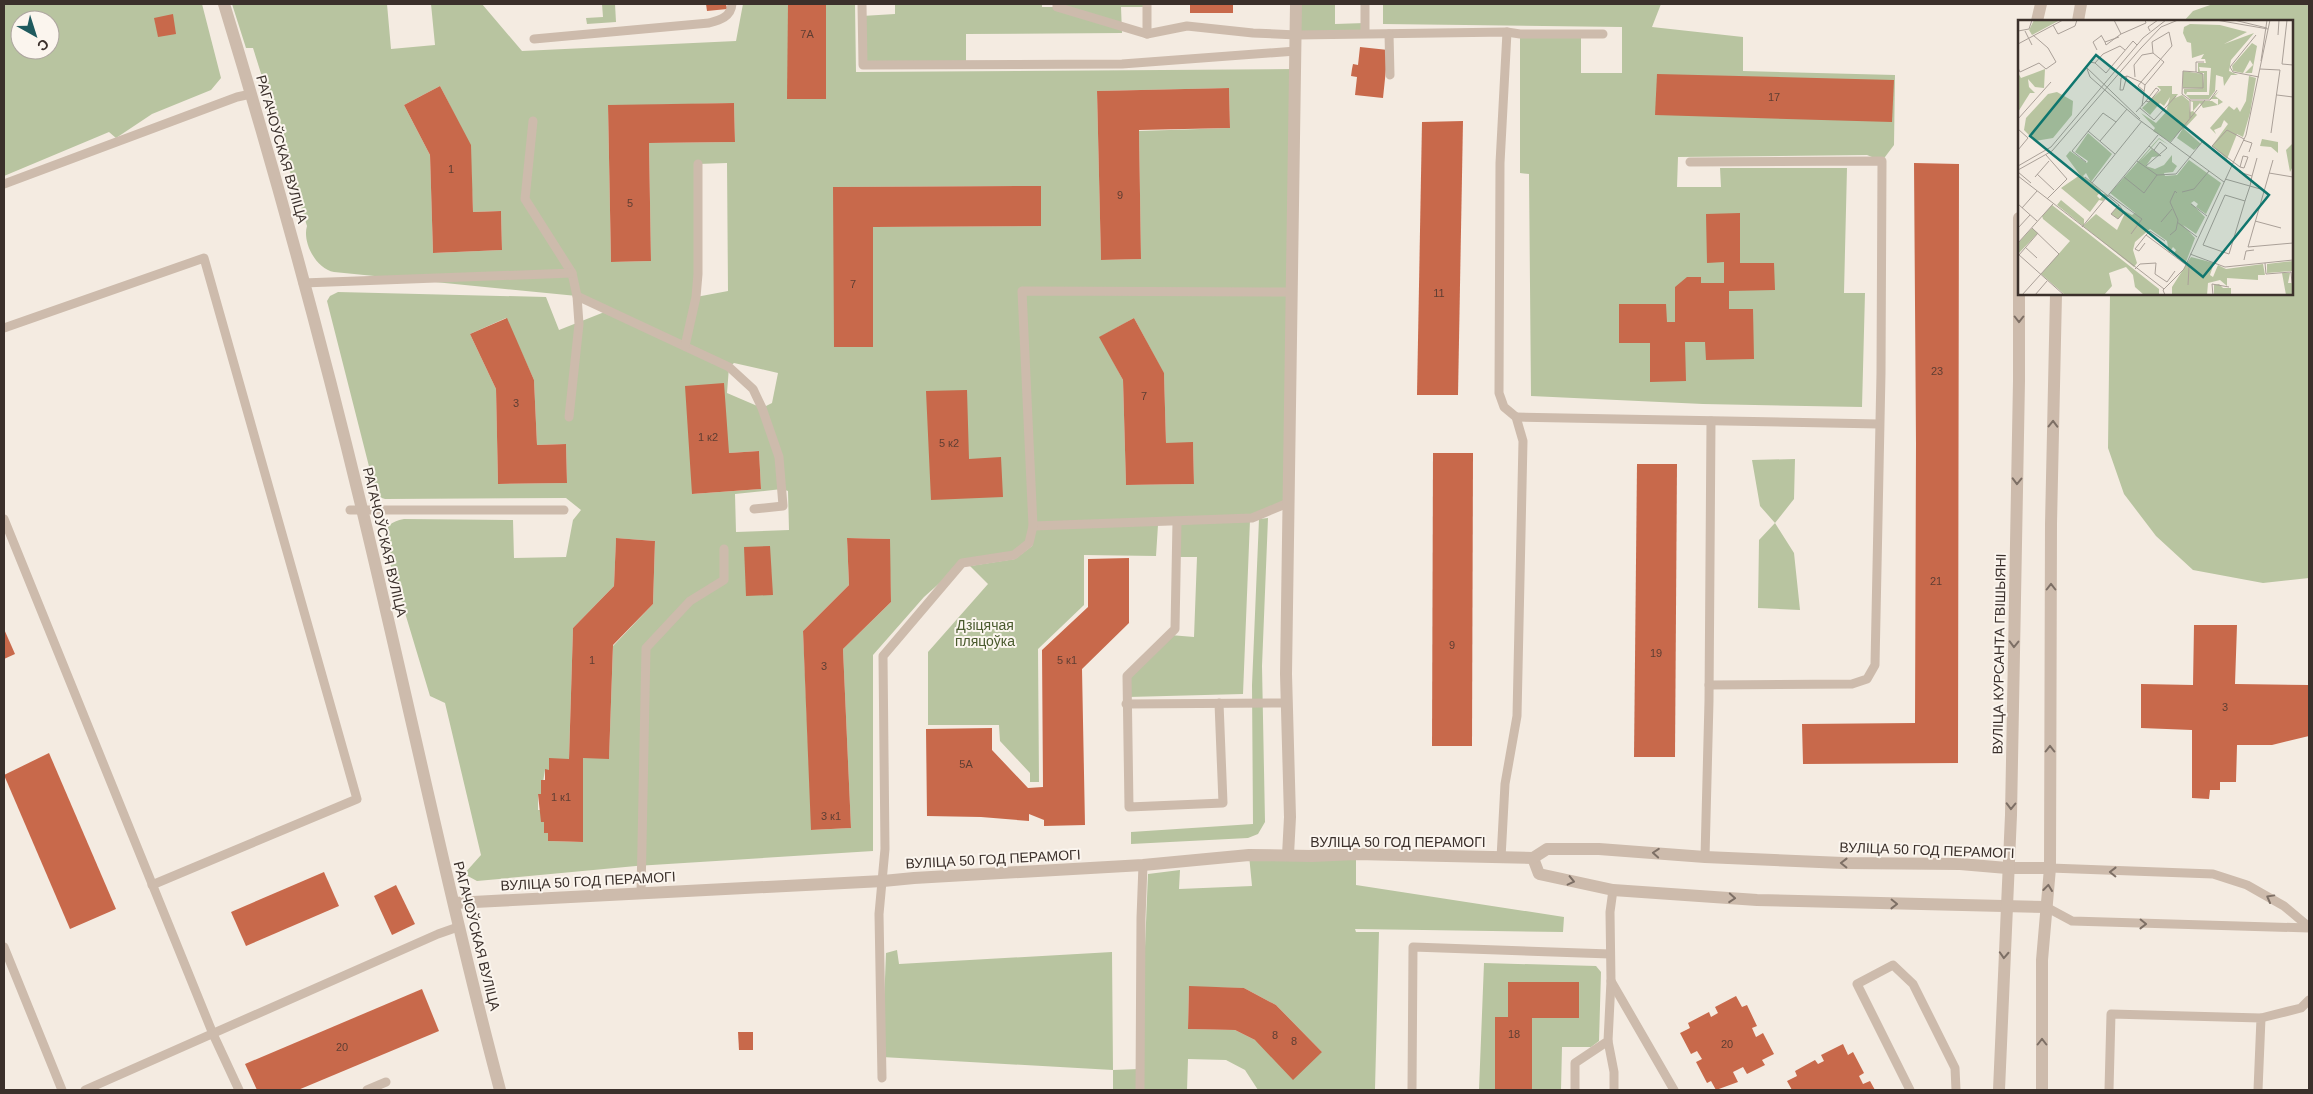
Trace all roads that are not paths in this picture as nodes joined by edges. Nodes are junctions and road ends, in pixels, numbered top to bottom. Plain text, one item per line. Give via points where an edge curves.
1 (224, 4) edge
2 (732, 4) edge
3 (862, 4) edge
4 (1057, 4) edge
5 (1147, 4) edge
6 (1296, 4) edge
7 (1365, 4) edge
8 (2041, 4) edge
9 (2081, 4) edge
10 (2037, 20) edge
11 (2078, 20) edge
12 (1507, 32) junction
13 (1365, 33) junction
14 (1147, 34) junction
15 (1297, 34) junction
16 (1389, 34) junction
17 (1603, 34) dead end
18 (534, 39) dead end
19 (1296, 52) junction
20 (1390, 75) dead end
21 (251, 94) junction
22 (533, 121) dead end
23 (1690, 162) dead end
24 (698, 164) dead end
25 (4, 184) edge
26 (572, 273) junction
27 (303, 283) junction
28 (1291, 292) junction
29 (2019, 295) edge
30 (2056, 295) edge
31 (577, 296) junction
32 (4, 328) edge
33 (685, 346) junction
34 (569, 417) dead end
35 (1516, 417) junction
36 (1711, 420) junction
37 (1879, 424) junction
38 (1288, 503) junction
39 (754, 509) dead end
40 (356, 510) junction
41 (564, 510) dead end
42 (4, 519) edge
43 (1177, 521) junction
44 (1034, 526) junction
45 (724, 549) dead end
46 (1709, 685) junction
47 (1286, 703) junction
48 (1126, 704) junction
49 (1219, 704) junction
50 (1288, 855) junction
51 (1705, 857) junction
52 (1501, 858) junction
53 (1533, 858) junction
54 (1143, 865) junction
55 (2007, 868) junction
56 (2050, 868) junction
57 (883, 882) junction
58 (152, 885) junction
59 (1613, 890) junction
60 (641, 893) junction
61 (454, 903) junction
62 (2007, 906) junction
63 (2046, 907) junction
64 (458, 927) junction
65 (2309, 927) edge
66 (4, 947) edge
67 (1610, 954) junction
68 (1611, 981) junction
69 (2309, 1000) edge
70 (2261, 1018) junction
71 (213, 1034) junction
72 (1608, 1041) junction
73 (882, 1078) dead end
74 (386, 1082) dead end
75 (62, 1090) edge
76 (85, 1090) edge
77 (239, 1090) edge
78 (368, 1090) edge
79 (500, 1090) edge
80 (1140, 1090) edge
81 (1412, 1090) edge
82 (1575, 1090) edge
83 (1614, 1090) edge
84 (1674, 1090) edge
85 (1910, 1090) edge
86 (1956, 1090) edge
87 (1999, 1090) edge
88 (2042, 1090) edge
89 (2109, 1090) edge
90 (2258, 1090) edge

1 - 21 street, РАГАЧОЎСКАЯ ВУЛІЦА
2 - 18 lane via 724,18 709,23
3 - 19 lane via 863,65 1122,64
4 - 14 lane via 1057,7
5 - 14 lane
6 - 15 street
7 - 13 lane
8 - 10 street
9 - 11 street
12 - 16 lane
12 - 17 lane
12 - 35 lane via 1500,163 1499,393 1504,406
13 - 15 lane
13 - 16 lane
14 - 15 lane via 1187,26
15 - 19 street
16 - 20 lane
19 - 28 street
21 - 25 lane
21 - 27 street, РАГАЧОЎСКАЯ ВУЛІЦА
22 - 26 lane via 525,199
23 - 37 lane via 1882,161
24 - 33 lane via 698,274
26 - 27 lane
26 - 31 lane
27 - 40 street, РАГАЧОЎСКАЯ ВУЛІЦА
28 - 38 street
28 - 44 lane via 1022,291
29 -> 55 street, ВУЛІЦА КУРСАНТА ГВІШЫЯНІ via 2012,776
56 -> 30 street via 2051,524
31 - 33 lane
31 - 34 lane via 579,324
32 - 58 lane via 204,258 357,799
33 - 39 lane via 729,367 753,389 762,408 779,457 783,506
35 - 36 lane
35 - 52 lane via 1522,441 1517,716 1505,784
36 - 37 lane
36 - 46 lane
37 - 46 lane via 1875,665 1867,680 1852,684
38 - 43 lane via 1252,518
38 - 47 street
40 - 41 lane
40 - 61 street, РАГАЧОЎСКАЯ ВУЛІЦА
42 - 58 lane
43 - 44 lane
43 - 48 lane via 1175,629 1127,676
44 - 57 lane via 1029,543 1014,555 962,563 883,656
45 - 60 lane via 724,580 690,601 646,648
46 - 51 lane
47 - 49 lane
47 - 50 street
48 - 49 lane
48 - 49 lane via 1128,807 1223,803
50 - 52 street, ВУЛІЦА 50 ГОД ПЕРАМОГІ
50 - 54 street, ВУЛІЦА 50 ГОД ПЕРАМОГІ via 1249,854
51 -> 53 street, ВУЛІЦА 50 ГОД ПЕРАМОГІ via 1599,849 1546,849
55 -> 51 street, ВУЛІЦА 50 ГОД ПЕРАМОГІ
52 - 53 street, ВУЛІЦА 50 ГОД ПЕРАМОГІ
53 -> 59 street, ВУЛІЦА 50 ГОД ПЕРАМОГІ via 1539,874
54 - 57 street, ВУЛІЦА 50 ГОД ПЕРАМОГІ
54 - 80 lane
55 - 56 street, ВУЛІЦА 50 ГОД ПЕРАМОГІ
55 - 62 street, ВУЛІЦА КУРСАНТА ГВІШЫЯНІ
63 -> 56 street
65 -> 56 lane, ВУЛІЦА 50 ГОД ПЕРАМОГІ via 2284,906 2247,885 2213,874
57 - 60 street, ВУЛІЦА 50 ГОД ПЕРАМОГІ
57 - 73 lane via 879,914
58 - 71 lane
59 -> 62 street, ВУЛІЦА 50 ГОД ПЕРАМОГІ via 1766,900
59 - 67 lane
60 - 61 street, ВУЛІЦА 50 ГОД ПЕРАМОГІ
61 - 64 street, РАГАЧОЎСКАЯ ВУЛІЦА
62 - 63 street, ВУЛІЦА 50 ГОД ПЕРАМОГІ
62 -> 87 street, ВУЛІЦА КУРСАНТА ГВІШЫЯНІ
63 -> 65 lane, ВУЛІЦА 50 ГОД ПЕРАМОГІ via 2072,922
88 -> 63 street via 2042,960
64 - 71 lane
64 - 79 street, РАГАЧОЎСКАЯ ВУЛІЦА
66 - 75 lane
67 - 68 lane
67 - 81 lane via 1413,947
68 - 72 lane
68 - 84 lane
69 - 70 lane via 2301,1008
70 - 89 lane via 2111,1014
70 - 90 lane
71 - 76 lane
71 - 77 lane
72 - 82 lane via 1575,1063
72 - 83 lane
74 - 78 lane
85 - 86 lane via 1857,984 1893,965 1913,984 1955,1068

